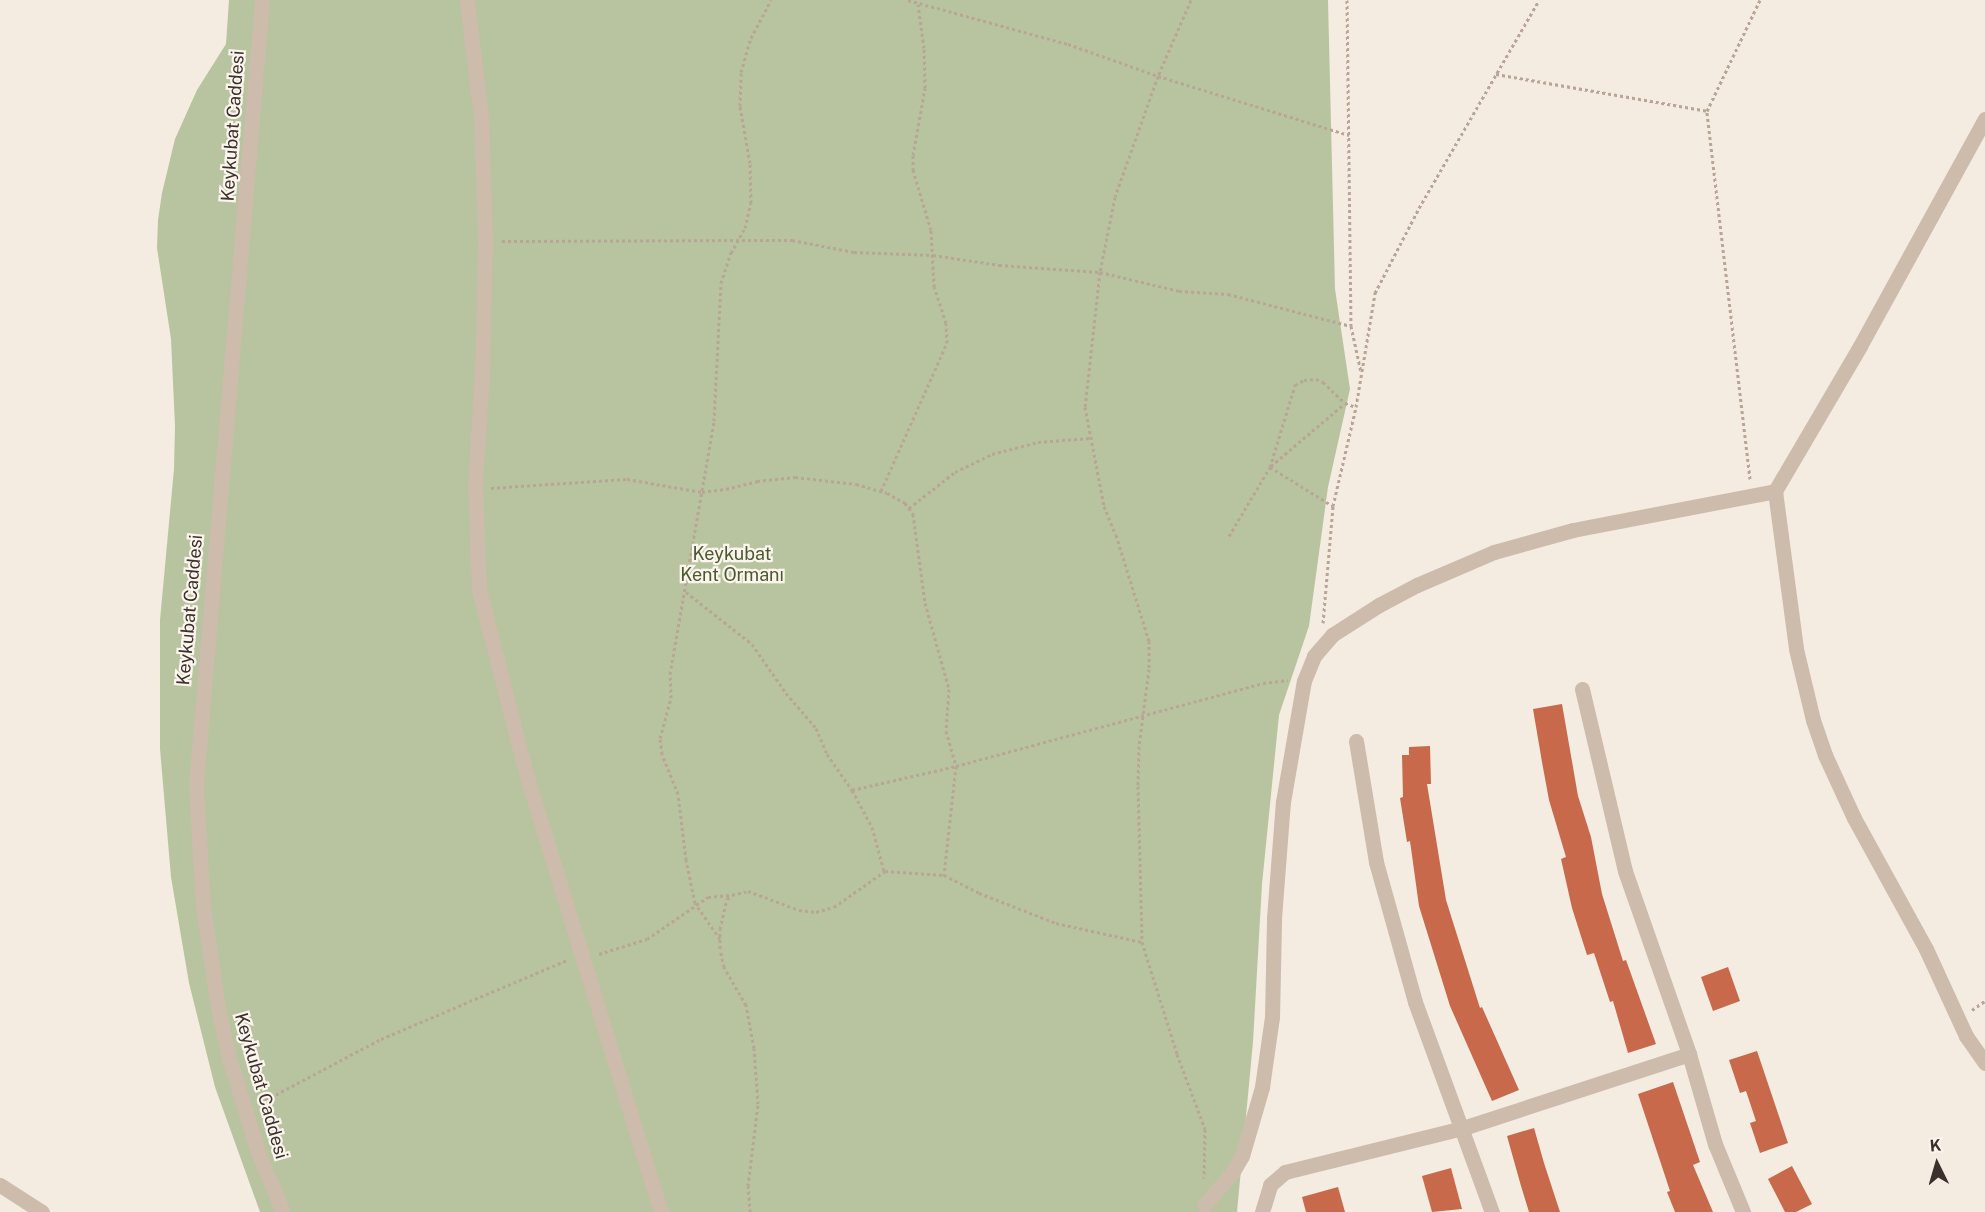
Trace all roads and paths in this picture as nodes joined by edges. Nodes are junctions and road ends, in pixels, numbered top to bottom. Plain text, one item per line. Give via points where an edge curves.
1 (262, 0) edge
2 (467, 0) edge
3 (771, 0) edge
4 (908, 0) edge
5 (1191, 0) edge
6 (1347, 0) edge
7 (1539, 0) edge
8 (1760, 0) edge
9 (918, 4) junction
10 (1496, 74) junction
11 (1158, 76) junction
12 (1707, 111) junction
13 (1985, 119) edge
14 (1349, 135) junction
15 (739, 240) junction
16 (485, 242) junction
17 (933, 255) junction
18 (1100, 272) junction
19 (1351, 326) junction
20 (1361, 374) junction
21 (1345, 404) junction
22 (1356, 407) junction
23 (1090, 438) junction
24 (1270, 467) junction
25 (475, 489) junction
26 (881, 491) junction
27 (1774, 491) junction
28 (702, 492) junction
29 (1752, 495) junction
30 (1333, 506) junction
31 (909, 508) junction
32 (1229, 536) dead end
33 (686, 592) junction
34 (1322, 646) junction
35 (1305, 678) junction
36 (1582, 689) dead end
37 (1143, 716) junction
38 (1356, 741) dead end
39 (956, 766) junction
40 (852, 790) junction
41 (885, 871) junction
42 (944, 875) junction
43 (732, 895) junction
44 (696, 903) junction
45 (720, 939) junction
46 (1142, 942) junction
47 (582, 957) junction
48 (1689, 1054) junction
49 (1985, 1063) edge
50 (246, 1111) junction
51 (1463, 1128) junction
52 (0, 1185) edge
53 (1204, 1205) joint
54 (42, 1212) edge
55 (283, 1212) edge
56 (661, 1212) edge
57 (750, 1212) edge
58 (1262, 1212) edge
59 (1492, 1212) edge
60 (1743, 1212) edge

1 - 50 street, Keykubat Caddesi via 196,785 199,866 209,957 229,1058
2 - 16 street via 481,119
3 - 15 path via 751,38 741,72 740,106 749,154 751,203
4 - 9 path
5 - 11 path
6 - 14 path
7 - 10 path
8 - 12 path
9 - 11 path via 1068,44
9 - 17 path via 925,88 913,170 930,222
10 - 12 path
10 - 20 path via 1375,293
11 - 14 path
11 - 18 path via 1115,197
12 - 29 path
13 - 27 street via 1865,337
14 - 19 path
15 - 16 path
15 - 17 path via 792,240 854,252
15 - 28 path via 721,283 717,386
16 - 25 street
17 - 18 path via 999,265
17 - 26 path via 934,287 946,323 947,344
18 - 19 path via 1179,291 1228,294
18 - 23 path via 1085,394
19 - 20 path
20 - 22 path
21 - 22 path
21 - 24 path
21 - 24 path via 1323,382 1310,379 1295,385
22 - 30 path
23 - 31 path via 1038,442 992,454 956,472
23 - 37 path via 1104,506 1148,633 1150,655
24 - 30 path
24 - 32 path
25 - 28 path via 627,479
25 - 47 street via 479,590 527,777
26 - 28 path via 795,477
26 - 31 path
27 - 29 street
27 - 49 street via 1796,649 1825,755 1854,818 1926,949 1966,1036
28 - 33 path
29 - 34 street via 1573,530 1494,552 1380,605 1338,631
30 - 34 path
31 - 39 path via 925,603 948,681 946,731
33 - 40 path via 752,644 816,728 827,754
33 - 44 path via 670,674 671,698 660,738 678,794
34 - 35 street
35 - 37 path via 1263,683
35 - 53 street via 1283,802 1274,918 1272,1017 1262,1087 1242,1156
36 - 48 street via 1625,871
37 - 39 path
37 - 46 path via 1137,826
38 - 51 street via 1376,862 1415,1002
39 - 40 path
39 - 42 path
40 - 41 path via 872,827
41 - 42 path
41 - 43 path via 834,907 816,912 799,910 748,891
42 - 46 path via 1017,909
43 - 44 path via 708,897
43 - 45 path via 727,899
44 - 45 path
44 - 47 path via 647,939
45 - 57 path via 724,967 747,1005 754,1048 758,1104 748,1186
46 - 53 path via 1205,1129
47 - 50 path via 381,1039
47 - 56 street
48 - 51 street
48 - 60 street via 1715,1144
50 - 55 street, Keykubat Caddesi
51 - 58 street via 1285,1172 1270,1185
51 - 59 street
52 - 54 street

